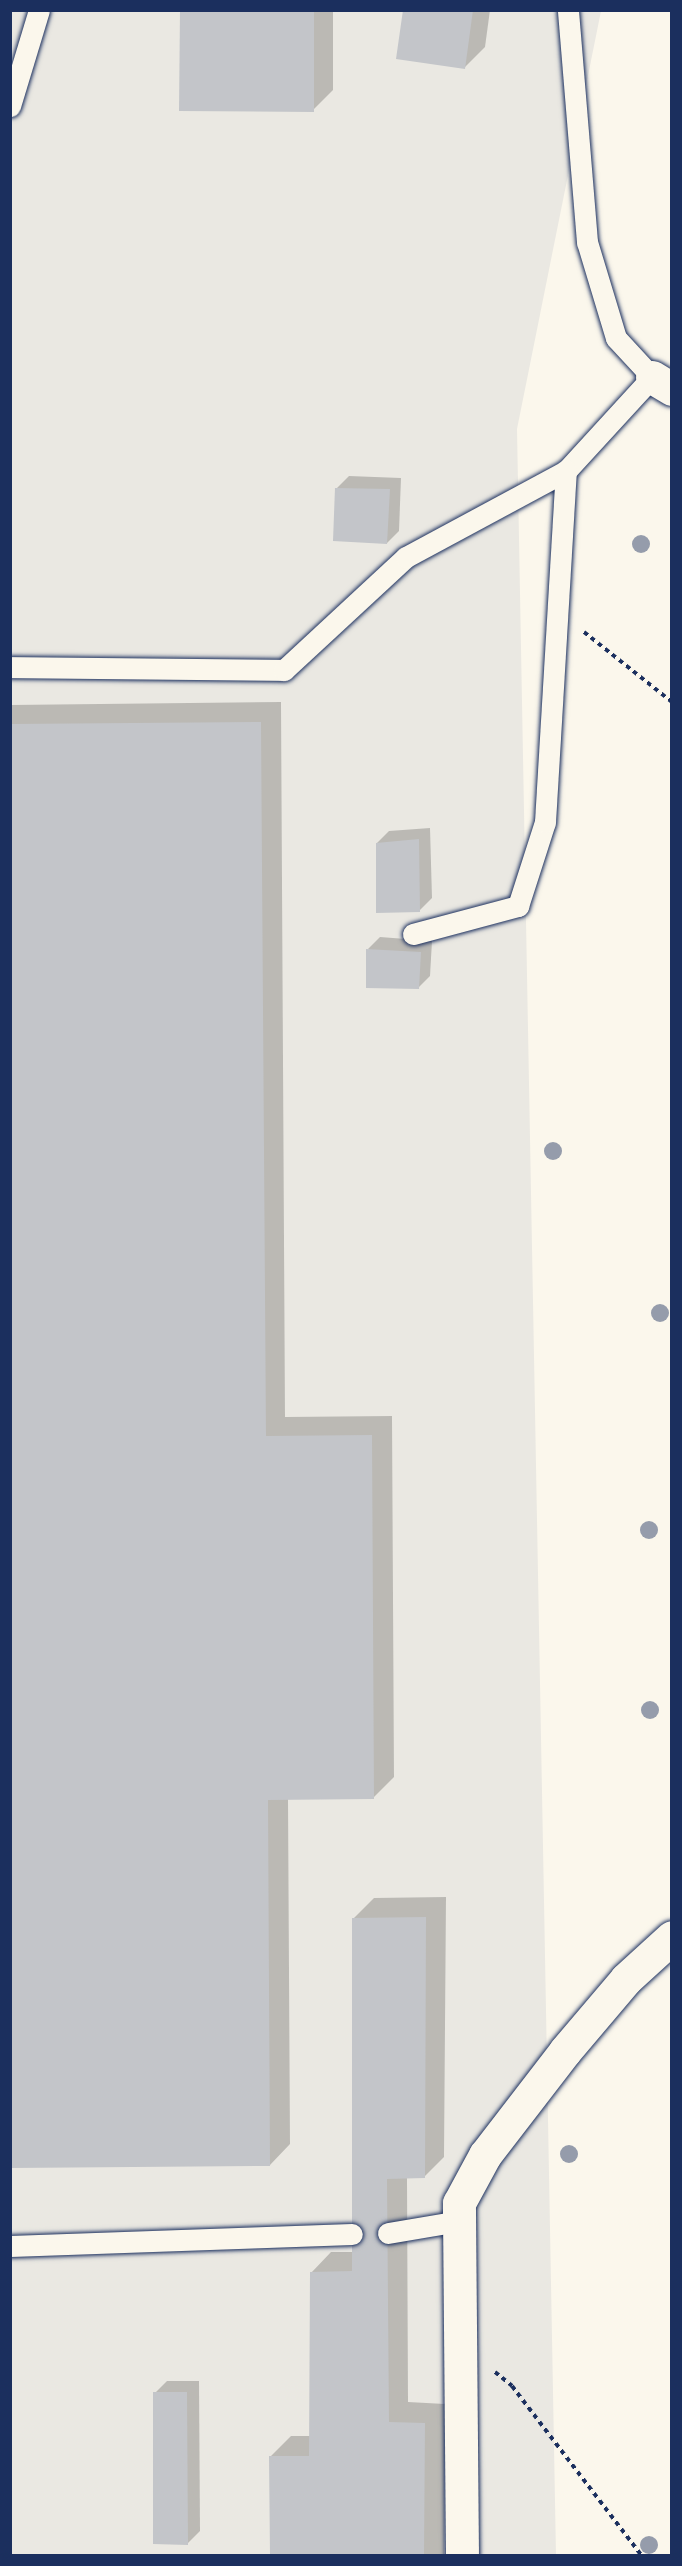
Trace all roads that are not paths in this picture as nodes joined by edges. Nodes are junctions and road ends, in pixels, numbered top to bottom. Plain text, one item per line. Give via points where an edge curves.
1 (39, 10) edge
2 (568, 10) edge
3 (10, 106) edge
4 (662, 383) edge
5 (566, 471) junction
6 (10, 667) edge
7 (413, 934) dead end
8 (672, 1936) edge
9 (459, 2221) junction
10 (388, 2233) dead end
11 (352, 2234) dead end
12 (10, 2246) edge
13 (462, 2556) edge

1 - 3 lane
2 - 4 lane via 587,242 616,338
4 - 5 lane
5 - 6 lane via 406,557 284,670
5 - 7 lane via 545,822 518,906
8 - 9 street via 626,1979 485,2155 459,2203
9 - 10 lane
9 - 13 street
11 - 12 lane

